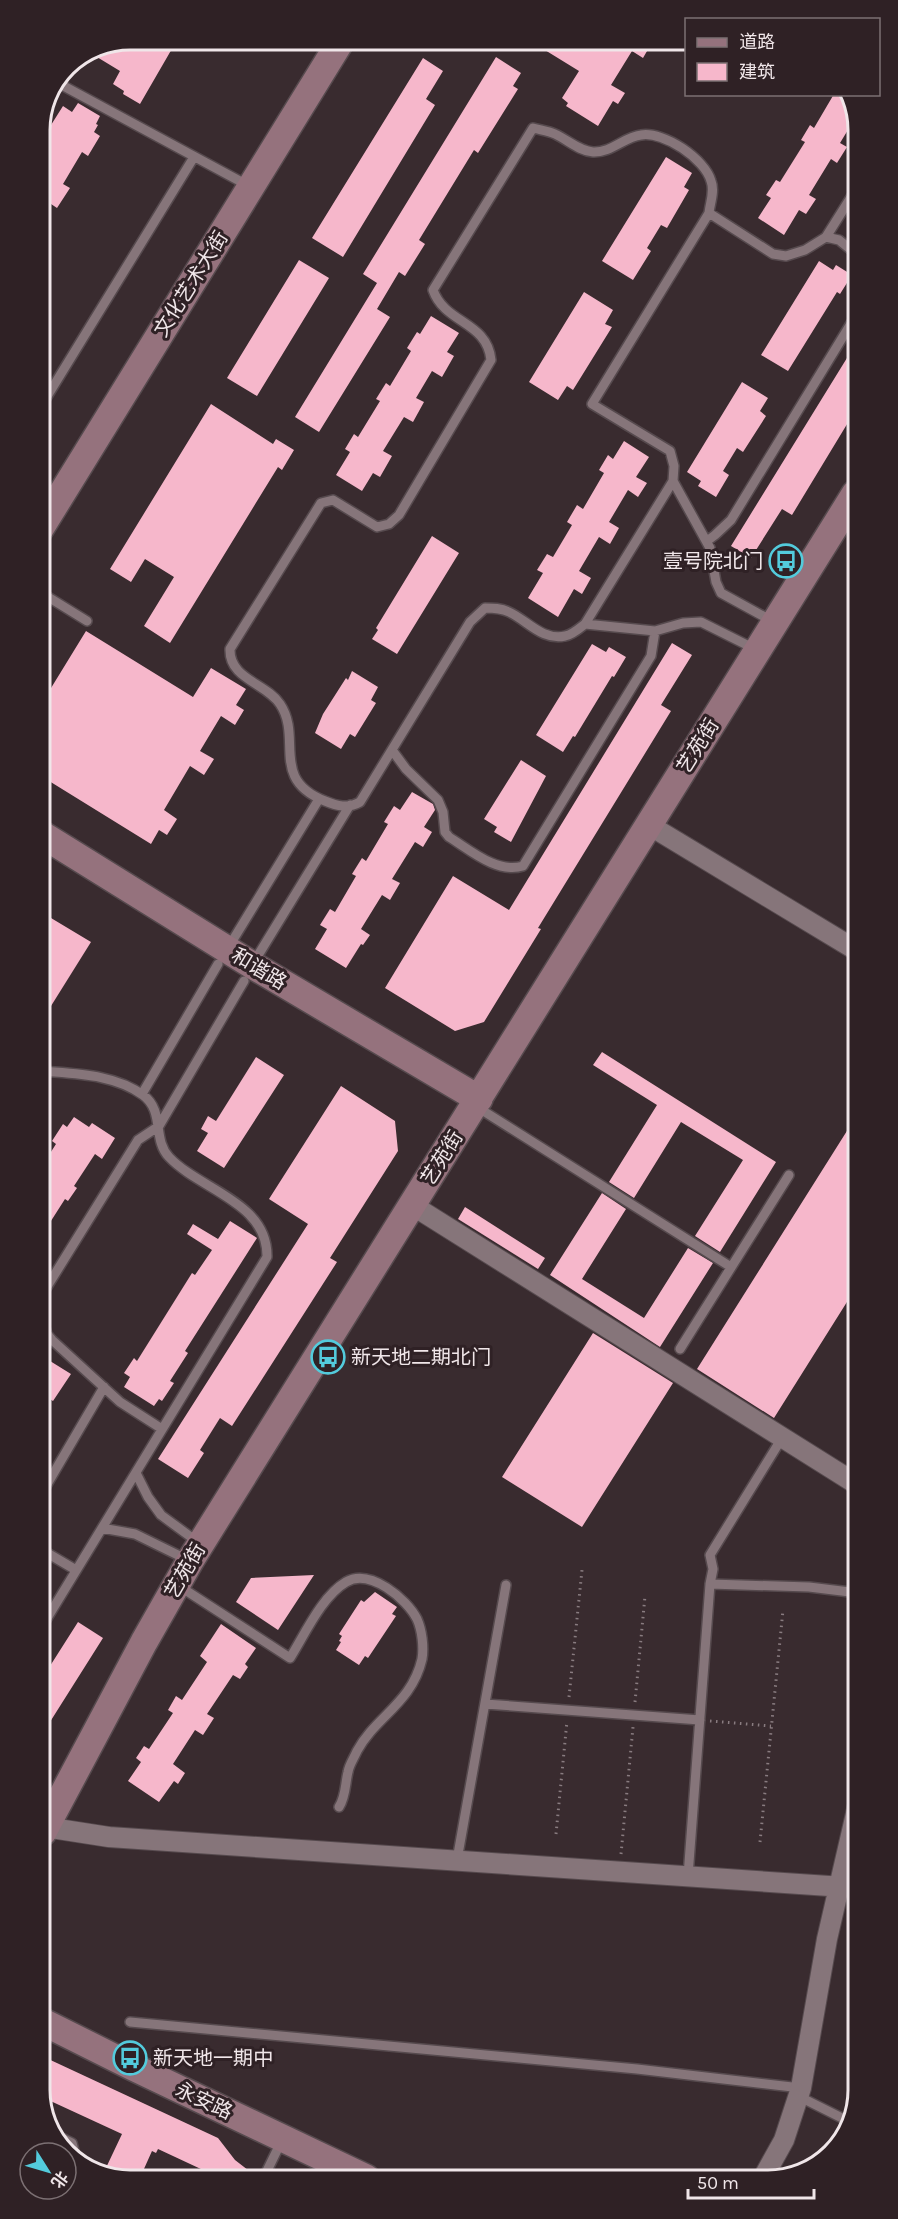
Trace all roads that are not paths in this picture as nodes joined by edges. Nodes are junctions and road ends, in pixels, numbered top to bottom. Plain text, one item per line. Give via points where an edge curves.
1 (335, 50) edge
2 (63, 86) edge
3 (194, 157) junction
4 (251, 187) junction
5 (848, 202) edge
6 (709, 213) junction
7 (826, 237) junction
8 (848, 247) edge
9 (848, 328) edge
10 (50, 392) edge
11 (673, 481) junction
12 (848, 505) edge
13 (50, 513) edge
14 (707, 541) junction
15 (50, 598) edge
16 (87, 621) dead end
17 (775, 623) junction
18 (585, 624) junction
19 (655, 632) junction
20 (758, 651) junction
21 (392, 750) junction
22 (319, 799) junction
23 (350, 806) junction
24 (649, 825) junction
25 (50, 840) edge
26 (50, 860) edge
27 (848, 945) edge
28 (223, 957) junction
29 (248, 973) junction
30 (50, 1072) edge
31 (142, 1094) junction
32 (474, 1106) junction
33 (159, 1126) junction
34 (789, 1175) dead end
35 (412, 1205) junction
36 (731, 1267) junction
37 (50, 1282) edge
38 (50, 1338) edge
39 (680, 1349) dead end
40 (104, 1387) junction
41 (162, 1429) junction
42 (782, 1438) junction
43 (136, 1473) junction
44 (50, 1479) edge
45 (848, 1479) edge
46 (102, 1528) junction
47 (195, 1552) junction
48 (50, 1555) edge
49 (76, 1570) junction
50 (711, 1584) junction
51 (176, 1585) junction
52 (506, 1585) dead end
53 (848, 1592) edge
54 (50, 1613) edge
55 (485, 1704) junction
56 (700, 1720) junction
57 (339, 1807) dead end
58 (50, 1818) edge
59 (50, 1830) edge
60 (458, 1860) junction
61 (688, 1876) junction
62 (848, 1888) edge
63 (848, 1890) edge
64 (130, 2022) dead end
65 (50, 2025) edge
66 (800, 2092) junction
67 (843, 2118) edge
68 (283, 2139) junction
69 (268, 2169) edge
70 (348, 2169) edge
71 (767, 2170) edge

1 - 4 street, 文化艺术大街
2 - 3 lane
3 - 4 lane
3 - 10 lane
4 - 13 street, 文化艺术大街
5 - 7 lane
6 - 7 lane via 779,256 805,250
6 - 11 lane via 592,404 670,451
6 - 22 lane via 711,180 691,154 674,144 645,134 609,149 590,152 553,133 533,128 433,290 444,308 483,336 490,347 491,360 403,510 389,524 377,527 333,500 321,502 230,649 232,662 240,673 271,692 286,713 292,772 308,793
7 - 8 lane
9 - 14 lane via 731,520
11 - 14 lane
11 - 18 lane
12 - 17 street, 艺苑街
14 - 17 lane via 721,593
15 - 16 lane
17 - 20 street, 艺苑街
18 - 19 lane
18 - 21 lane via 567,636 554,637 509,612 485,608 470,622
19 - 20 lane via 701,622
19 - 21 lane via 651,656 523,866 506,868 494,864 449,837 438,800
20 - 24 street, 艺苑街
21 - 23 lane via 360,802
22 - 23 lane
22 - 28 lane
23 - 29 lane
24 - 27 street
24 - 32 street, 艺苑街
25 - 28 street, 和谐路
26 - 28 street, 和谐路
28 - 29 street, 和谐路
28 - 31 lane
29 - 32 street, 和谐路
29 - 33 lane
30 - 31 lane via 105,1077
31 - 33 lane via 154,1105
32 - 35 street, 艺苑街
32 - 36 lane
33 - 37 lane via 138,1140
33 - 41 lane via 167,1155 245,1209 267,1243 267,1257
34 - 36 lane
35 - 42 street
35 - 47 street, 艺苑街
36 - 39 lane
38 - 40 lane
40 - 41 lane
40 - 44 lane
41 - 43 lane
42 - 45 street
42 - 50 lane via 710,1555
43 - 46 lane
43 - 47 lane via 161,1515
46 - 47 lane
46 - 49 lane
47 - 51 street, 艺苑街
48 - 49 lane
49 - 54 lane
50 - 53 lane
50 - 56 lane
51 - 57 lane via 290,1658 325,1602 335,1590 355,1578 385,1586 413,1613 420,1627 422,1659 405,1695 359,1748 348,1769 344,1800
51 - 58 street, 艺苑街
52 - 55 lane
55 - 56 lane
55 - 60 lane
56 - 61 lane
59 - 60 street
60 - 61 street
61 - 62 street
63 - 66 street via 826,1939
64 - 66 lane via 625,2068
65 - 68 street, 永安路
66 - 67 lane
66 - 71 street via 784,2140
68 - 69 lane
68 - 70 street, 永安路

